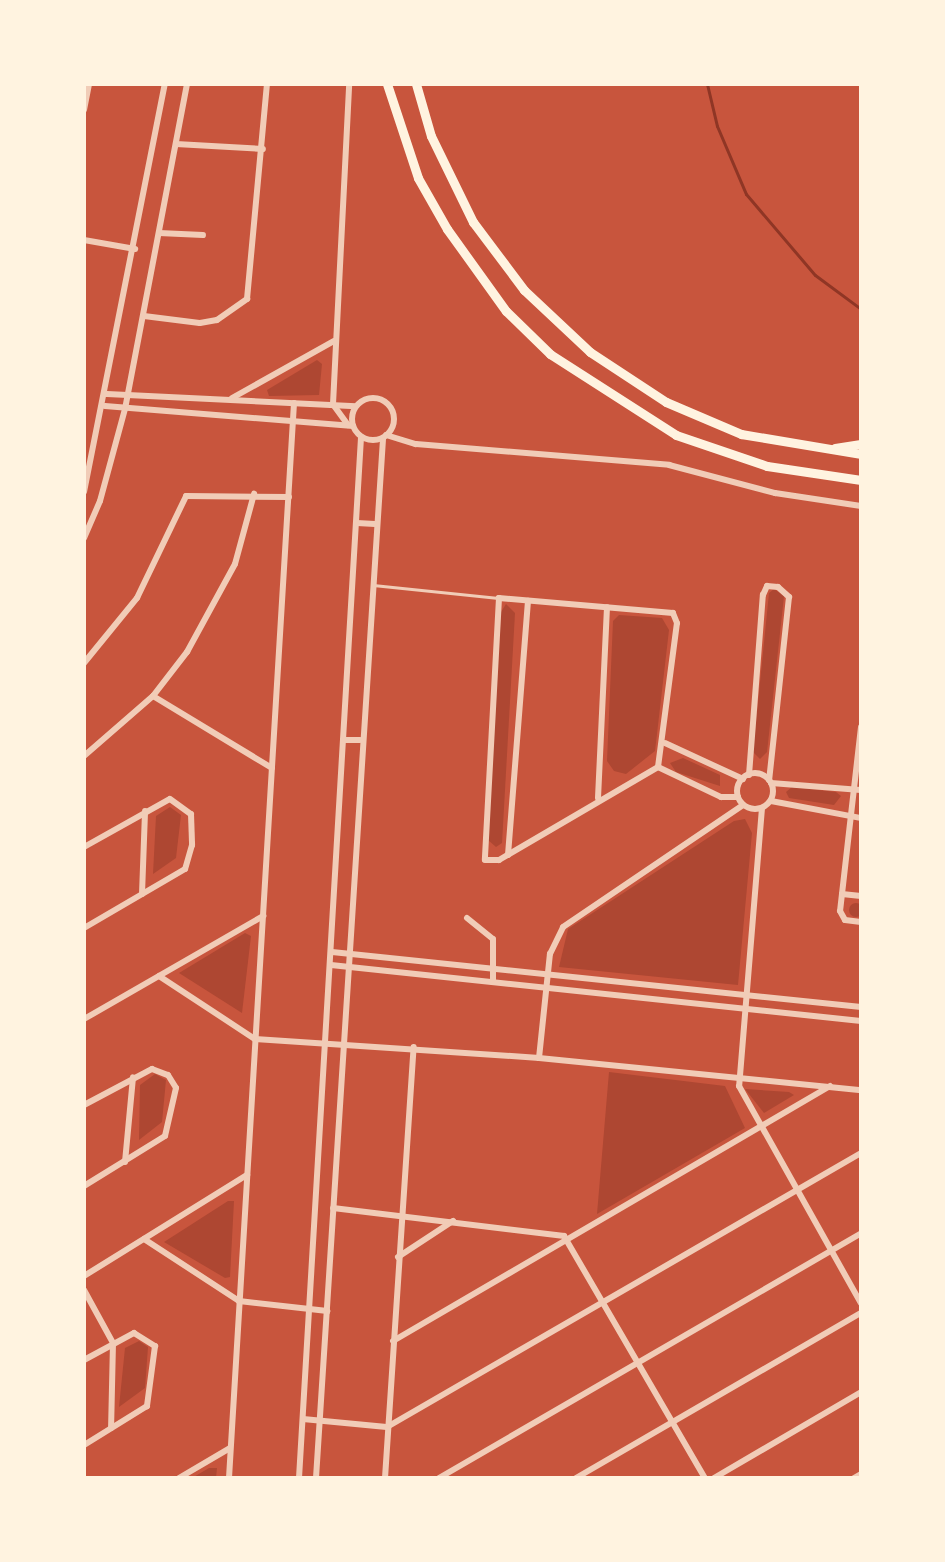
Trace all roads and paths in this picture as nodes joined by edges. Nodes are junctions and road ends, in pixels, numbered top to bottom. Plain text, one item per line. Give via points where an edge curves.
1 (89, 84) edge
2 (165, 84) edge
3 (187, 84) edge
4 (267, 84) edge
5 (349, 84) edge
6 (387, 84) edge
7 (416, 84) edge
8 (84, 110) edge
9 (176, 144) junction
10 (263, 149) junction
11 (159, 233) junction
12 (203, 235) dead end
13 (84, 240) edge
14 (135, 249) junction
15 (144, 316) junction
16 (334, 340) junction
17 (107, 394) junction
18 (128, 395) junction
19 (231, 398) junction
20 (294, 402) junction
21 (333, 404) junction
22 (105, 406) junction
23 (356, 406) junction
24 (125, 409) junction
25 (293, 420) junction
26 (351, 426) junction
27 (385, 436) junction
28 (362, 437) junction
29 (861, 444) edge
30 (827, 450) junction
31 (861, 454) edge
32 (861, 480) edge
33 (84, 492) edge
34 (254, 494) junction
35 (289, 497) junction
36 (861, 506) edge
37 (357, 523) junction
38 (375, 524) junction
39 (84, 538) edge
40 (371, 585) junction
41 (499, 598) junction
42 (528, 601) junction
43 (607, 607) junction
44 (84, 663) edge
45 (153, 696) junction
46 (861, 727) edge
47 (343, 740) junction
48 (360, 740) junction
49 (665, 743) junction
50 (84, 756) edge
51 (658, 767) junction
52 (272, 768) junction
53 (746, 777) junction
54 (770, 782) junction
55 (851, 789) junction
56 (861, 790) edge
57 (738, 796) junction
58 (598, 798) junction
59 (771, 801) junction
60 (743, 805) junction
61 (762, 808) junction
62 (145, 812) junction
63 (848, 817) junction
64 (861, 818) edge
65 (84, 847) edge
66 (508, 855) junction
67 (142, 894) junction
68 (842, 894) junction
69 (861, 896) edge
70 (263, 916) junction
71 (467, 918) dead end
72 (861, 922) edge
73 (84, 928) edge
74 (332, 952) junction
75 (347, 953) junction
76 (331, 965) junction
77 (346, 967) junction
78 (494, 969) junction
79 (548, 974) junction
80 (159, 976) junction
81 (493, 982) junction
82 (548, 988) junction
83 (745, 995) junction
84 (861, 1007) edge
85 (744, 1009) junction
86 (84, 1019) edge
87 (861, 1021) edge
88 (255, 1039) junction
89 (325, 1041) junction
90 (340, 1041) junction
91 (414, 1047) junction
92 (539, 1058) junction
93 (738, 1076) junction
94 (132, 1077) junction
95 (830, 1086) junction
96 (861, 1090) edge
97 (84, 1105) edge
98 (760, 1128) junction
99 (861, 1153) edge
100 (125, 1162) junction
101 (247, 1176) junction
102 (84, 1186) edge
103 (797, 1191) junction
104 (333, 1208) junction
105 (402, 1215) junction
106 (454, 1221) junction
107 (861, 1233) edge
108 (144, 1239) junction
109 (567, 1240) junction
110 (832, 1251) junction
111 (398, 1257) junction
112 (84, 1276) edge
113 (84, 1290) edge
114 (239, 1301) junction
115 (602, 1302) junction
116 (861, 1304) edge
117 (310, 1309) junction
118 (327, 1311) junction
119 (861, 1313) edge
120 (393, 1341) junction
121 (113, 1343) junction
122 (84, 1360) edge
123 (638, 1362) junction
124 (861, 1392) edge
125 (303, 1419) junction
126 (321, 1422) junction
127 (673, 1422) junction
128 (387, 1427) junction
129 (111, 1428) junction
130 (84, 1445) edge
131 (230, 1448) junction
132 (861, 1474) edge
133 (179, 1478) edge
134 (229, 1478) edge
135 (299, 1478) edge
136 (316, 1478) edge
137 (385, 1478) edge
138 (439, 1478) edge
139 (576, 1478) edge
140 (705, 1478) edge
141 (714, 1478) edge
142 (854, 1478) edge

1 - 8 street
2 - 14 street
3 - 9 street
4 - 10 street
5 - 16 street
6 - 32 highway via 418,178 447,229 506,311 550,354 676,435 767,466
7 - 30 highway via 431,136 473,222 552,320 634,383 702,419 741,434
9 - 10 street
9 - 11 street
10 - 15 street via 247,299 209,321
11 - 12 street
11 - 15 street
13 - 14 street
14 - 17 street
15 - 18 street
16 - 19 street
16 - 21 street
17 - 18 street
17 - 22 street
18 - 19 street
18 - 24 street
19 - 20 street
20 - 21 street
20 - 25 street
21 - 23 street
21 - 26 street
22 - 24 street
22 - 33 street
23 - 26 street
23 - 27 street via 374,399 387,404 393,423
24 - 25 street
24 - 39 street via 100,501
25 - 26 street
25 - 35 street
26 - 28 street
27 - 28 street
27 - 36 street via 416,444 669,465 774,493
27 - 38 street
28 - 37 street
29 - 30 highway
30 - 31 highway
34 - 35 street
34 - 44 street via 186,496 137,598
34 - 45 street via 235,564 213,610
35 - 52 street
37 - 38 street
37 - 47 street
38 - 40 street
40 - 41 lane
40 - 48 street
41 - 42 street
41 - 66 street via 485,860
42 - 43 street
42 - 66 street
43 - 49 street via 673,613 677,623
43 - 58 street
45 - 50 street
45 - 52 street
46 - 55 street
47 - 48 street
47 - 74 street
48 - 75 street
49 - 51 street
49 - 53 street
51 - 57 street via 722,797
51 - 58 street
52 - 70 street
53 - 54 street
53 - 54 street via 763,595 767,586 778,587 789,597
53 - 57 street
54 - 55 street
54 - 59 street
55 - 56 street
55 - 63 street
57 - 60 street
58 - 66 street
59 - 61 street
59 - 63 street
60 - 61 street
60 - 79 street via 567,923 552,945
61 - 83 street
62 - 65 street
62 - 67 street
62 - 67 street via 170,799 182,803 191,814 192,845 184,869
63 - 64 street
63 - 68 street
67 - 73 street
68 - 69 street
68 - 72 street via 842,918
70 - 80 street
70 - 88 street
71 - 78 street via 493,939
74 - 75 street
74 - 76 street
75 - 77 street
75 - 78 street
76 - 77 street
76 - 89 street
77 - 81 street
77 - 90 street
78 - 79 street
78 - 81 street
79 - 82 street
79 - 83 street
80 - 86 street
80 - 88 street
81 - 82 street
82 - 85 street
82 - 92 street
83 - 84 street
83 - 85 street
85 - 87 street
85 - 93 street
88 - 89 street
88 - 101 street
89 - 90 street
89 - 117 street
90 - 91 street
90 - 104 street
91 - 92 street
91 - 105 street
92 - 93 street
93 - 95 street
93 - 98 street
94 - 97 street
94 - 100 street
94 - 100 street via 162,1071 173,1080 175,1104 165,1136
95 - 96 street
95 - 98 street
98 - 103 street
98 - 109 street
99 - 103 street
100 - 102 street
101 - 108 street
101 - 114 street
103 - 110 street
103 - 115 street
104 - 105 street
104 - 118 street
105 - 106 street
105 - 111 street
106 - 109 street via 556,1232
106 - 111 street
107 - 110 street
108 - 112 street
108 - 114 street
109 - 115 street
109 - 120 street
110 - 116 street
110 - 123 street
111 - 120 street
113 - 121 street
114 - 117 street
114 - 131 street
115 - 123 street
115 - 128 street
117 - 118 street
117 - 125 street
118 - 126 street
119 - 127 street
120 - 128 street
121 - 122 street
121 - 129 street
121 - 129 street via 140,1333 155,1346 147,1406
123 - 127 street
123 - 138 street
124 - 141 street
125 - 126 street
125 - 135 street
126 - 128 street
126 - 136 street
127 - 139 street
127 - 140 street
128 - 137 street
129 - 130 street
131 - 133 street
131 - 134 street
132 - 142 street

